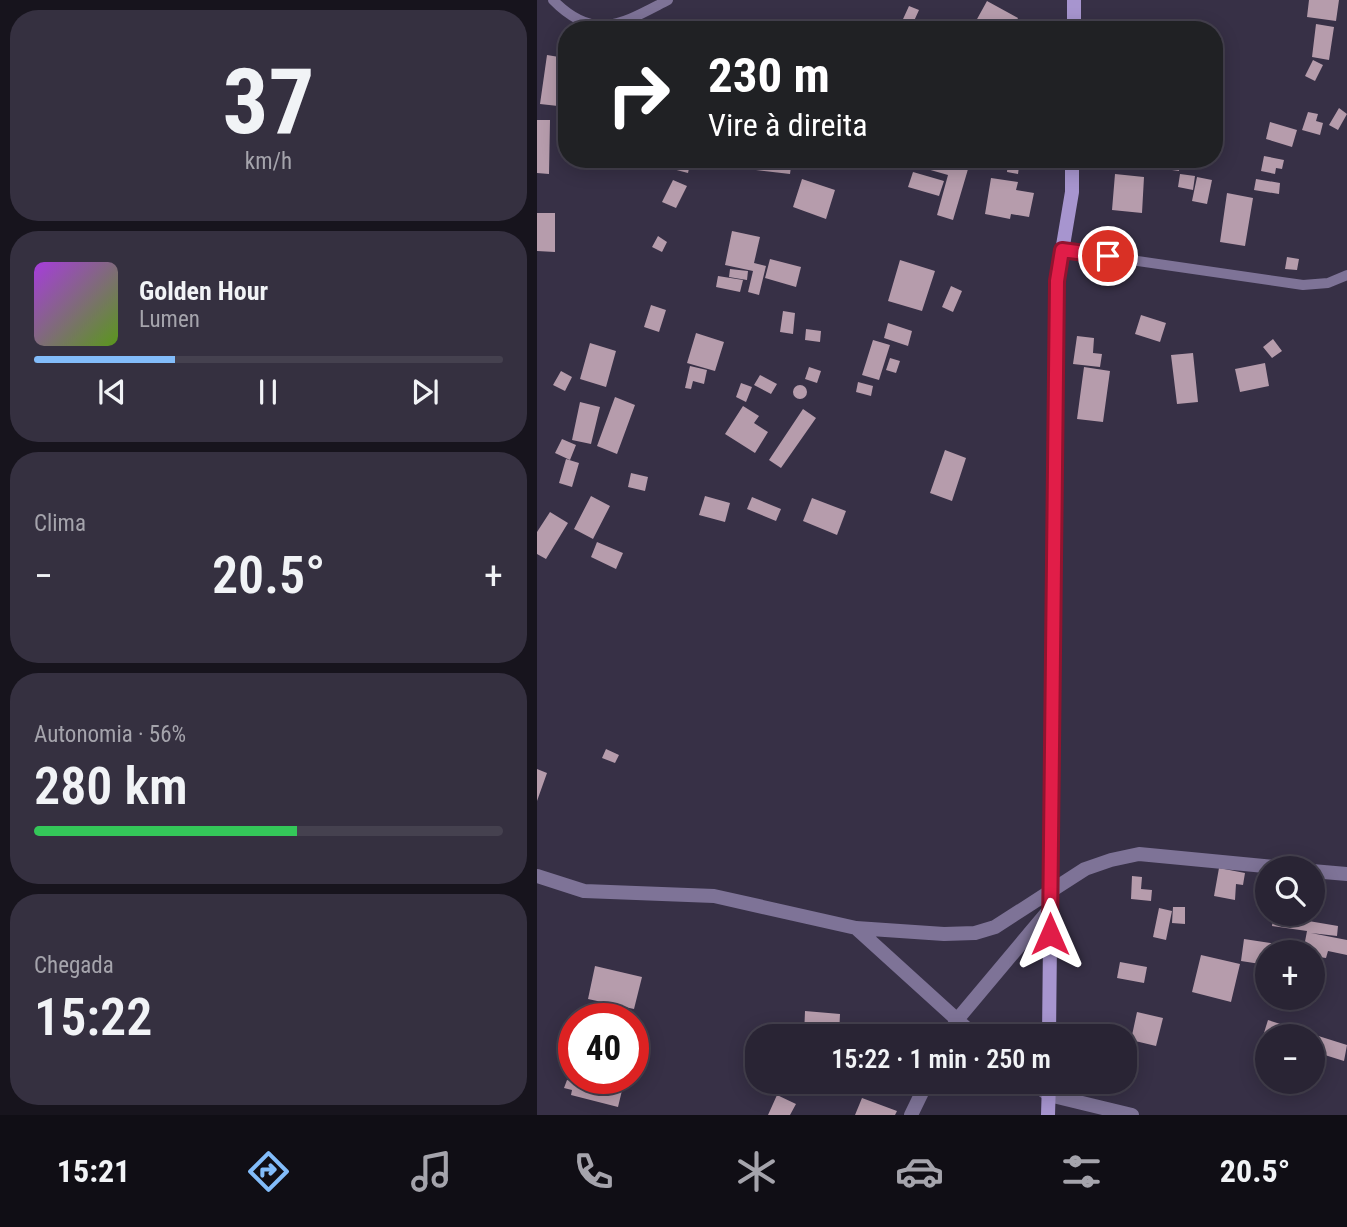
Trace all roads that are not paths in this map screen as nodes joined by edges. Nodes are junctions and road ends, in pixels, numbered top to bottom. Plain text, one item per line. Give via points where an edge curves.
1 (553, 0) edge
2 (668, 0) edge
3 (1074, 0) edge
4 (580, 21) edge
5 (626, 21) edge
6 (1074, 21) edge
7 (1072, 168) edge
8 (1062, 250) junction
9 (1347, 275) edge
10 (1255, 865) edge
11 (1325, 871) edge
12 (1347, 874) edge
13 (537, 876) edge
14 (1050, 893) junction
15 (1050, 909) junction
16 (856, 928) junction
17 (956, 1021) junction
18 (955, 1024) edge
19 (960, 1024) edge
20 (1049, 1024) edge
21 (921, 1094) edge
22 (1049, 1094) edge
23 (1067, 1094) edge
24 (911, 1115) edge
25 (1049, 1115) edge
26 (1132, 1115) edge

1 - 4 lane
2 - 5 lane
3 - 6 street
7 - 8 street
8 - 9 lane via 1303,285 1328,283
8 - 14 street via 1057,281
10 - 14 street via 1139,854 1085,869
11 - 12 street
13 - 16 street via 584,891 714,896
14 - 15 street
14 - 16 street via 995,927 975,933
15 - 17 street
15 - 20 street
16 - 17 street
17 - 18 street
17 - 19 street
21 - 24 street
22 - 25 street
23 - 26 street

